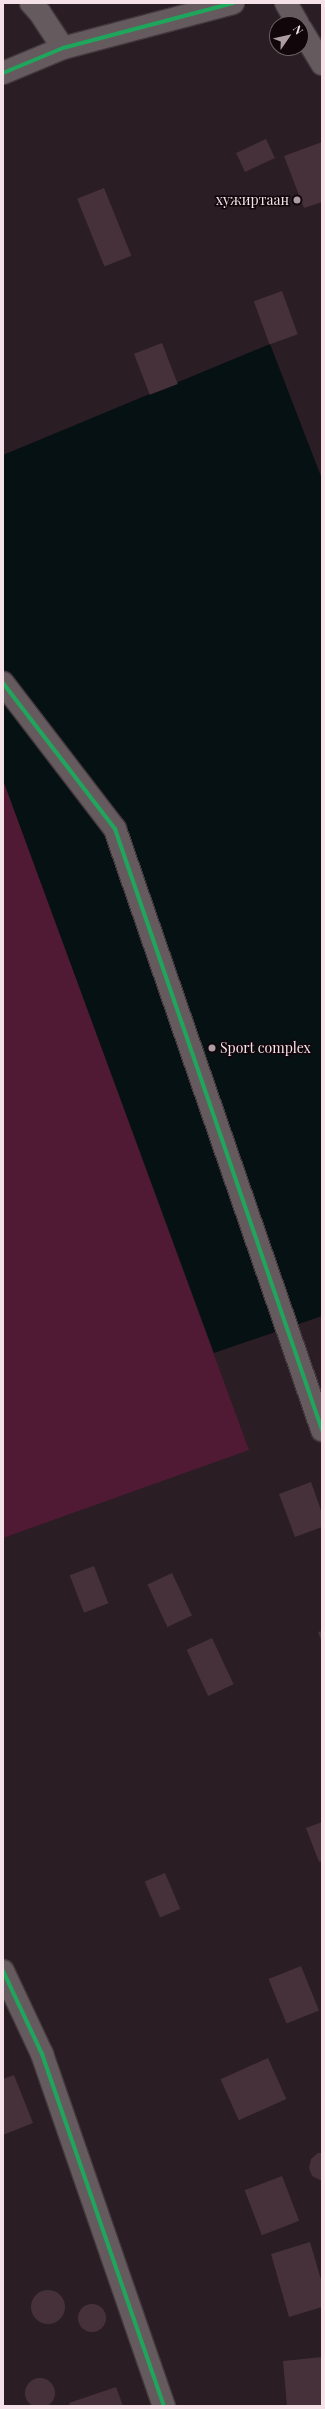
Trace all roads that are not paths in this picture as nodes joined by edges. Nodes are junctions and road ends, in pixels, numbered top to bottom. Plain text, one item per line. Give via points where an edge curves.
1 (31, 3) edge
2 (232, 3) edge
3 (286, 3) edge
4 (293, 16) edge
5 (309, 42) edge
6 (63, 48) junction
7 (322, 64) edge
8 (3, 73) edge
9 (3, 684) edge
10 (322, 1430) edge
11 (3, 1971) edge
12 (164, 2406) edge

1 - 6 street
2 - 6 street
3 - 4 street
5 - 7 street
6 - 8 street
9 - 10 street via 115,829
11 - 12 street via 42,2054

